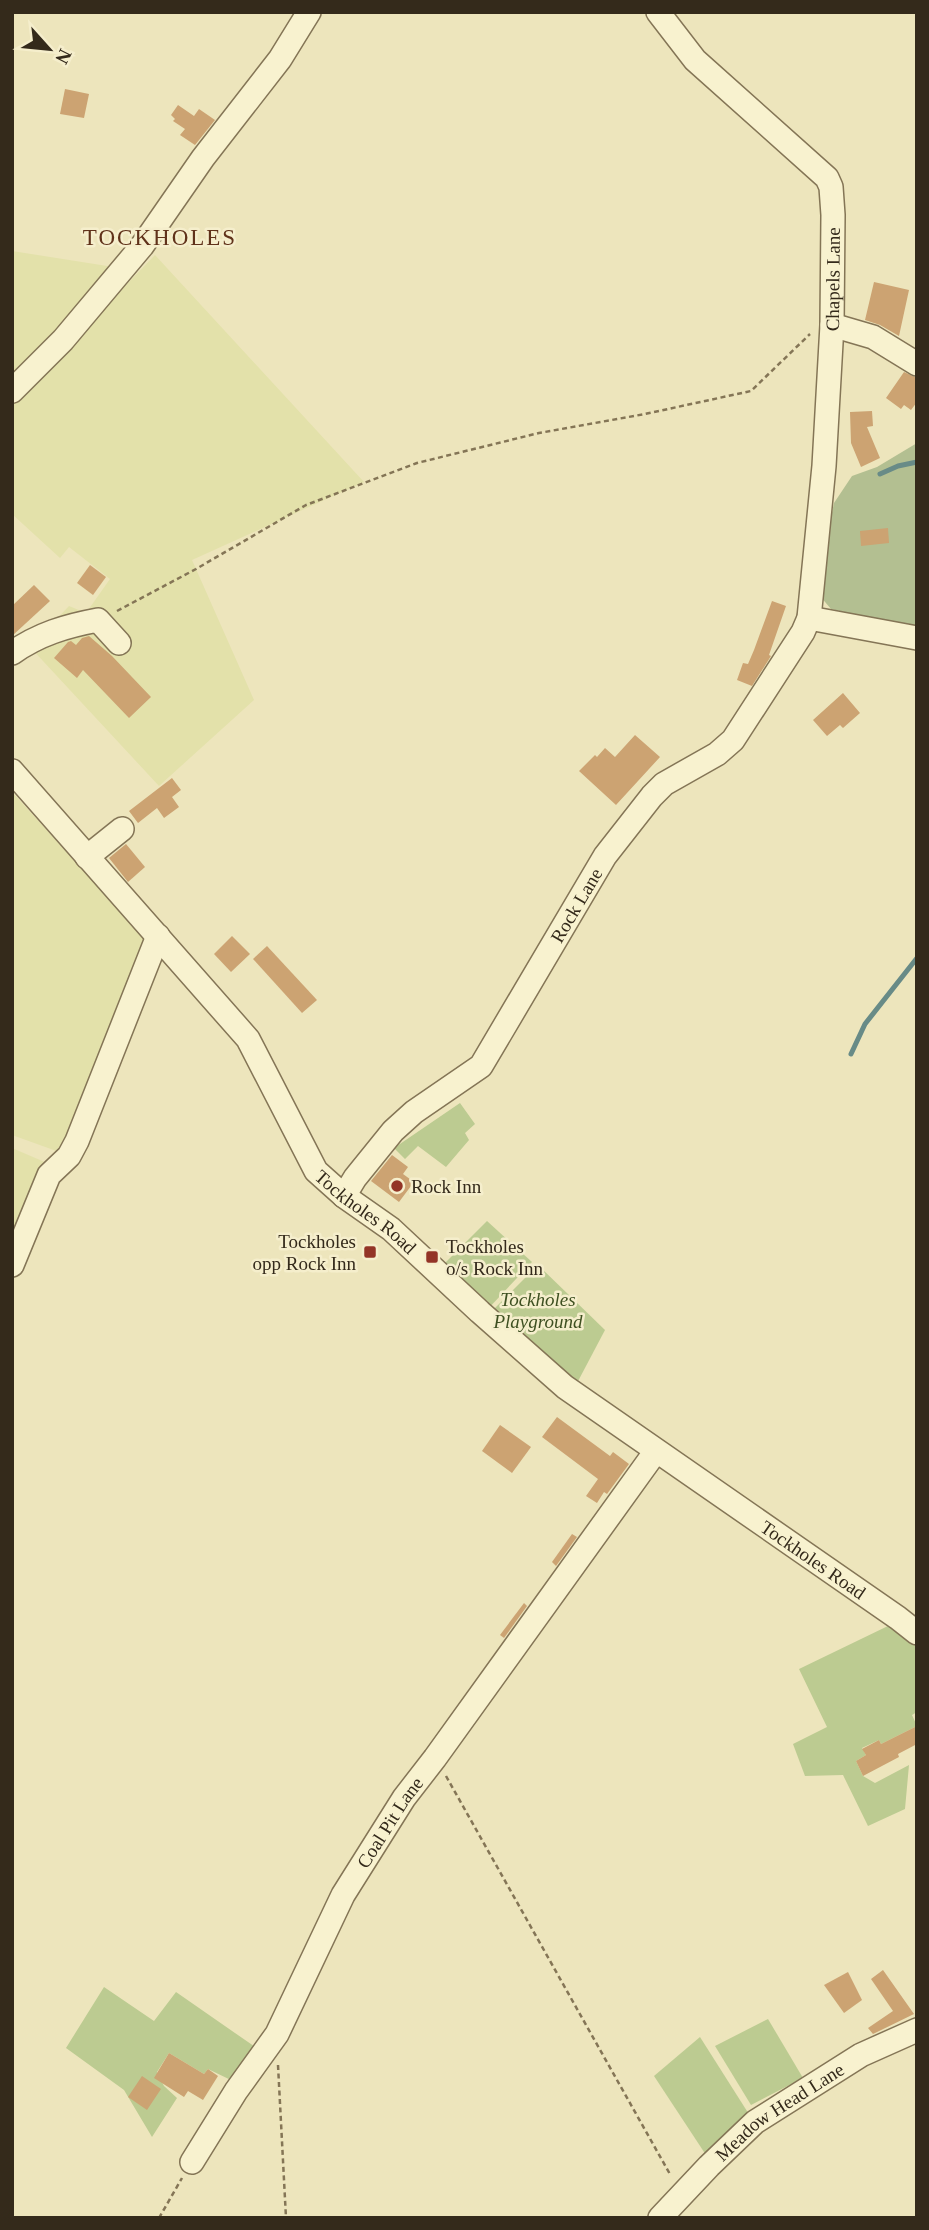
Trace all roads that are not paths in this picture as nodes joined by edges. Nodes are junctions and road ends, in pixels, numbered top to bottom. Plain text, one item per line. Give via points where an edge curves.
1 (309, 12) edge
2 (658, 12) edge
3 (823, 327) junction
4 (917, 364) edge
5 (12, 391) edge
6 (810, 618) junction
7 (917, 638) edge
8 (119, 643) dead end
9 (12, 653) edge
10 (12, 771) edge
11 (122, 829) dead end
12 (87, 857) junction
13 (158, 936) junction
14 (345, 1196) junction
15 (12, 1265) edge
16 (656, 1451) junction
17 (917, 1633) edge
18 (917, 2030) edge
19 (192, 2162) road end
20 (660, 2218) edge

1 - 5 street via 280,59 142,246 63,340
2 - 3 street, Chapels Lane via 695,60 827,178 833,215
3 - 4 street via 873,337
3 - 6 street, Chapels Lane via 824,466
6 - 7 street
6 - 14 street, Rock Lane via 733,740 664,784 606,856 481,1066 393,1131
8 - 9 street via 98,620 64,626
10 - 12 street, Tockholes Road
11 - 12 street
12 - 13 street, Tockholes Road
13 - 14 street, Tockholes Road via 248,1038 316,1171
13 - 15 street via 77,1141 50,1175
14 - 16 street, Tockholes Road via 391,1229 565,1387
16 - 17 street, Tockholes Road
16 - 19 street, Coal Pit Lane via 404,1798 343,1895 277,2034
18 - 20 street, Meadow Head Lane via 861,2055 755,2122

